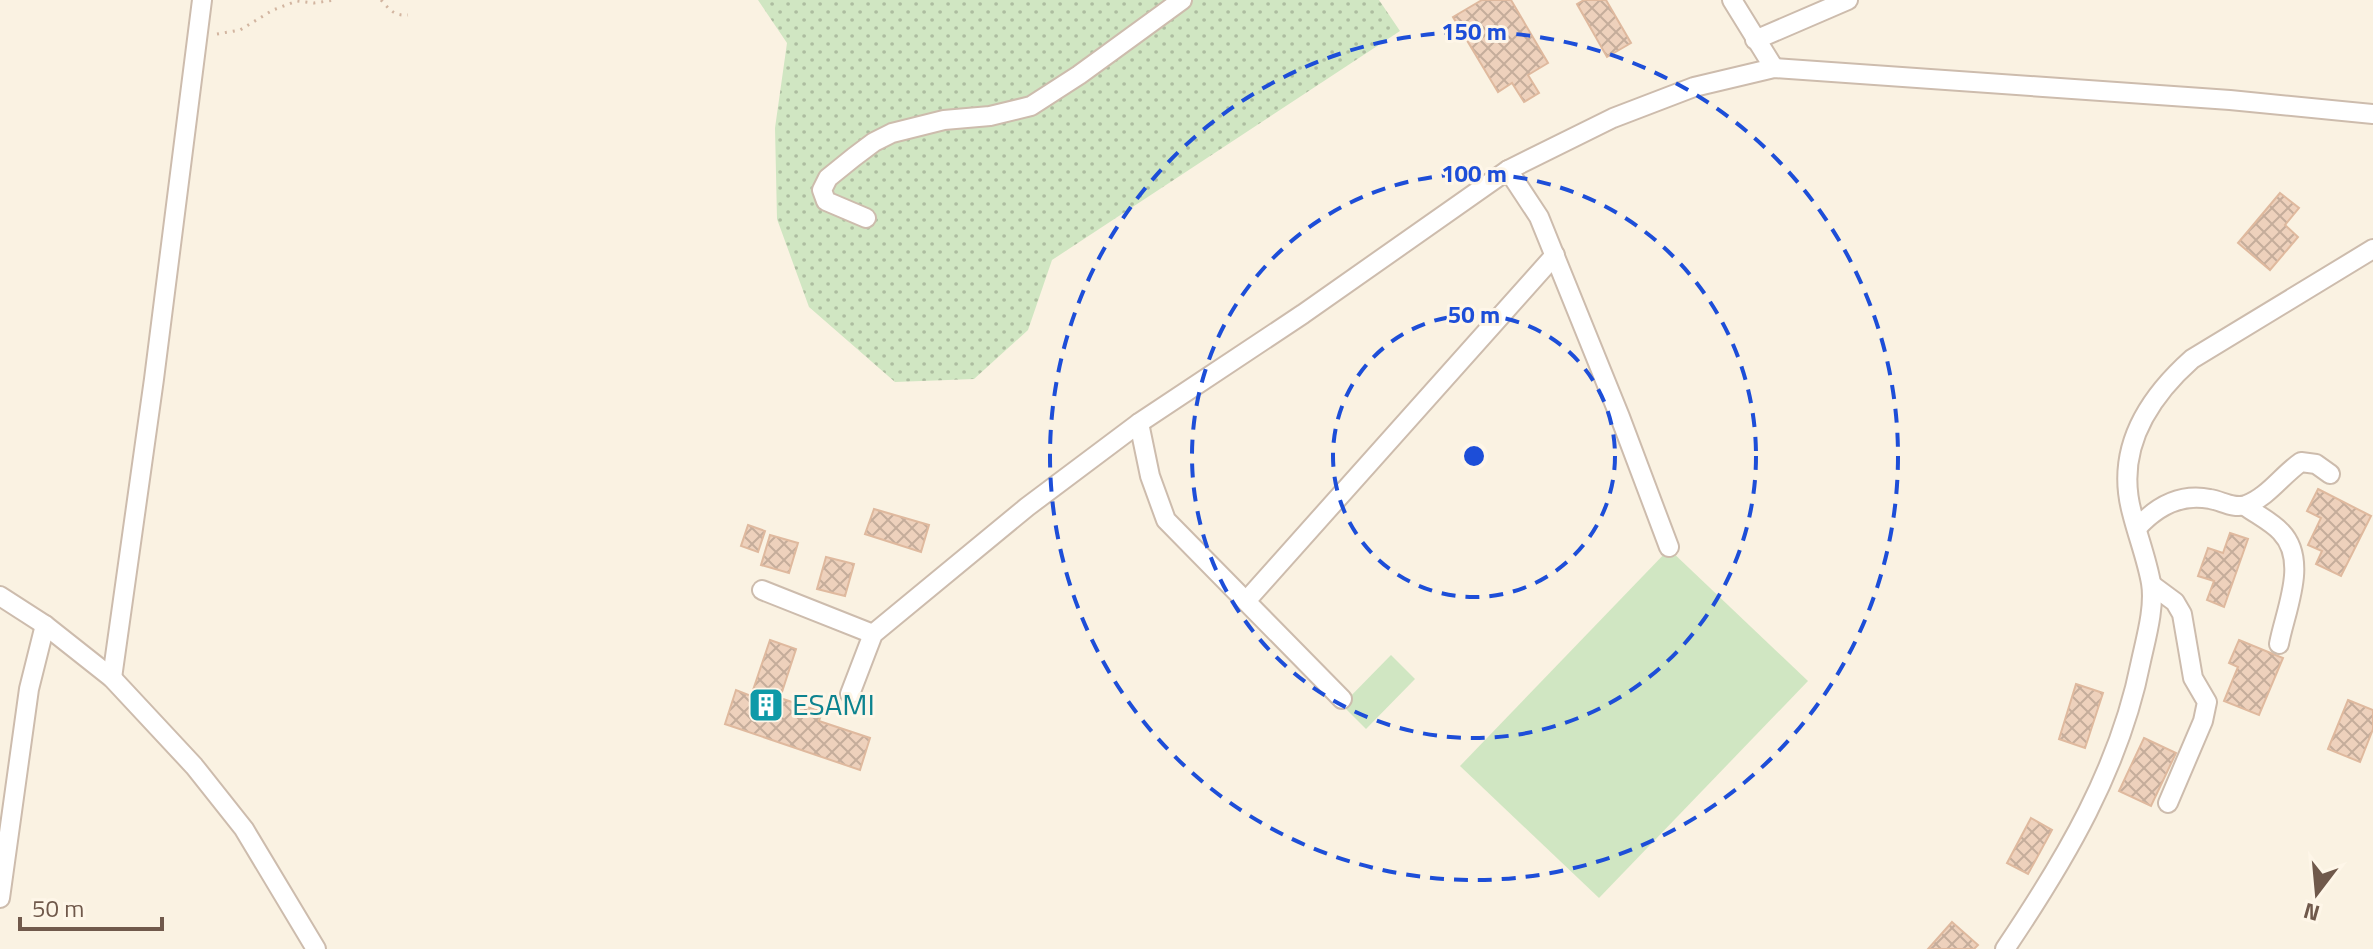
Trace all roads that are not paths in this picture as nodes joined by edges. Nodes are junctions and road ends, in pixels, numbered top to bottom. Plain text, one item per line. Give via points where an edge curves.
1 (202, 0) edge
2 (1182, 0) edge
3 (1732, 0) edge
4 (1848, 0) edge
5 (1755, 40) junction
6 (1774, 68) junction
7 (2373, 114) edge
8 (1508, 170) junction
9 (866, 218) dead end
10 (2373, 249) edge
11 (1555, 255) junction
12 (1139, 423) junction
13 (2330, 474) dead end
14 (2245, 506) junction
15 (2137, 528) junction
16 (1669, 547) dead end
17 (2152, 585) junction
18 (762, 590) dead end
19 (0, 596) edge
20 (1247, 600) junction
21 (45, 625) junction
22 (873, 634) junction
23 (2279, 644) dead end
24 (112, 678) junction
25 (850, 694) dead end
26 (1342, 699) dead end
27 (2168, 803) dead end
28 (0, 898) edge
29 (316, 949) edge
30 (2005, 949) edge

1 - 24 street
2 - 9 street via 1031,106 915,126 874,142 828,178 822,190 826,201
3 - 5 street
4 - 5 street
5 - 6 street
6 - 7 street
6 - 8 street via 1694,87 1626,113
8 - 11 street via 1539,217
8 - 12 street
10 - 15 street via 2192,359 2163,389 2136,433 2126,467
11 - 16 street
11 - 20 street
12 - 20 street via 1166,520
12 - 22 street via 1015,516
13 - 14 street via 2301,462
14 - 15 street via 2183,498 2165,504
14 - 23 street via 2281,532 2293,552 2292,590
15 - 17 street
17 - 27 street via 2179,607 2193,678 2207,702
17 - 30 street via 2142,659 2117,746 2053,877
18 - 22 street
19 - 21 street
20 - 26 street
21 - 24 street
21 - 28 street via 29,689
22 - 25 street
24 - 29 street via 244,829

